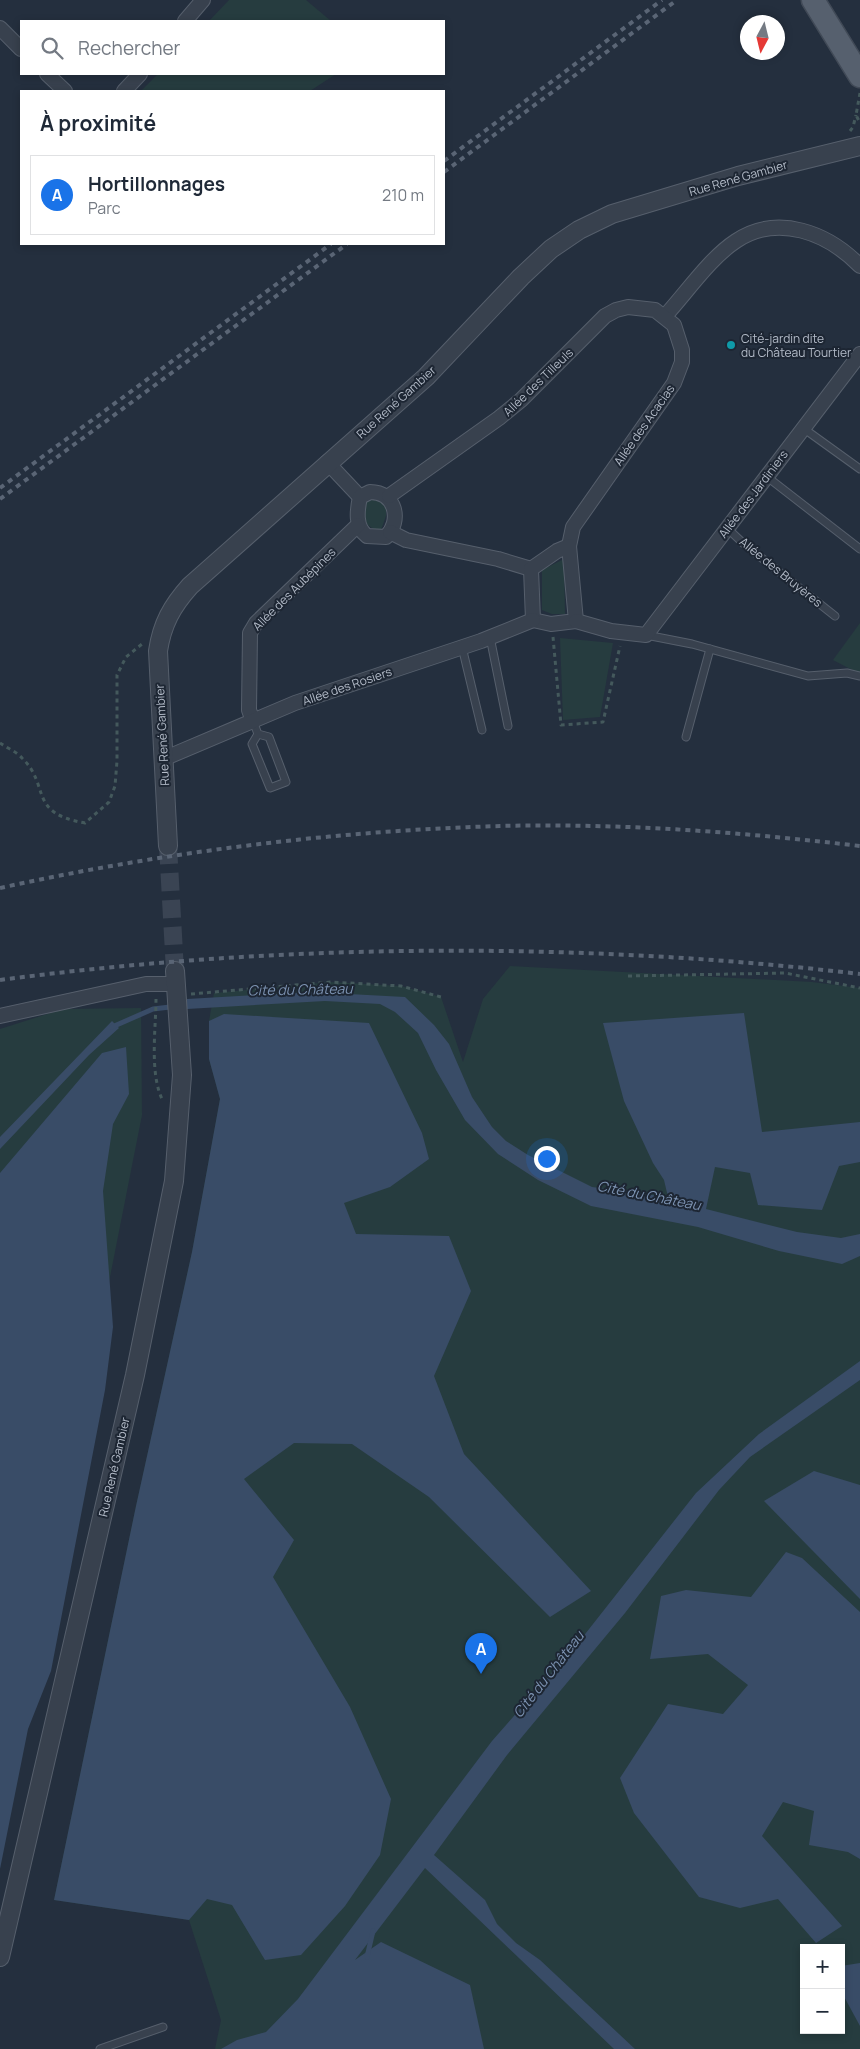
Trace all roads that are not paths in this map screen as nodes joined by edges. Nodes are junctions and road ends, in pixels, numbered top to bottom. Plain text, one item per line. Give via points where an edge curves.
1 (203, 0) edge
2 (813, 0) edge
3 (186, 20) edge
4 (0, 28) edge
5 (20, 48) edge
6 (48, 75) edge
7 (139, 75) edge
8 (860, 76) edge
9 (64, 90) edge
10 (125, 90) edge
11 (860, 146) edge
12 (860, 266) edge
13 (665, 316) junction
14 (860, 354) edge
15 (803, 428) junction
16 (328, 462) junction
17 (860, 468) edge
18 (766, 476) junction
19 (389, 496) junction
20 (360, 497) junction
21 (358, 525) junction
22 (727, 528) junction
23 (390, 532) junction
24 (570, 546) junction
25 (860, 549) edge
26 (531, 568) junction
27 (835, 616) dead end
28 (533, 620) junction
29 (576, 621) junction
30 (646, 634) junction
31 (490, 637) junction
32 (462, 647) junction
33 (710, 649) junction
34 (860, 676) edge
35 (508, 726) dead end
36 (255, 728) junction
37 (482, 730) dead end
38 (686, 737) dead end
39 (163, 758) junction
40 (168, 846) tunnel mouth
41 (175, 983) joint
42 (0, 1016) edge
43 (0, 1957) edge
44 (163, 2027) dead end
45 (100, 2049) edge

1 - 3 street
2 - 8 main road
4 - 5 street
6 - 9 street
7 - 10 street
11 - 16 street, Rue René Gambier via 738,176 612,214 579,230 551,249 426,377
12 - 13 street via 842,249 812,233 784,228 759,232 737,240 724,251
13 - 19 street, Allée des Tilleuls via 656,310 628,307 605,316 521,400
13 - 24 street, Allée des Acacias via 674,325 682,350 679,372 573,527
14 - 15 street, Allée des Jardiniers
15 - 17 lane
15 - 18 street, Allée des Jardiniers
16 - 20 street
16 - 39 street, Rue René Gambier via 172,606 161,632 158,651
18 - 22 street, Allée des Jardiniers
18 - 25 lane
19 - 20 street via 370,492
19 - 23 street via 394,506 394,524
20 - 21 street
21 - 23 street via 367,536 386,537
21 - 36 street, Allée des Aubépines via 256,623 250,633 249,710
22 - 27 lane, Allée des Bruyères
22 - 30 street, Allée des Jardiniers
23 - 26 street via 406,540
24 - 26 street
24 - 29 street
26 - 28 street
28 - 29 street via 551,624
28 - 31 street, Allée des Rosiers
29 - 30 street via 597,628
30 - 33 lane
31 - 32 street, Allée des Rosiers
31 - 35 lane
32 - 36 street, Allée des Rosiers via 295,703
32 - 37 lane
33 - 34 lane via 808,676 847,673
33 - 38 lane
36 - 36 lane via 269,736 286,782 270,788 252,744
36 - 39 street, Allée des Rosiers
39 - 40 street, Rue René Gambier
41 - 42 street via 146,984
41 - 43 street, Rue René Gambier via 182,1075 174,1181 163,1244
44 - 45 lane

